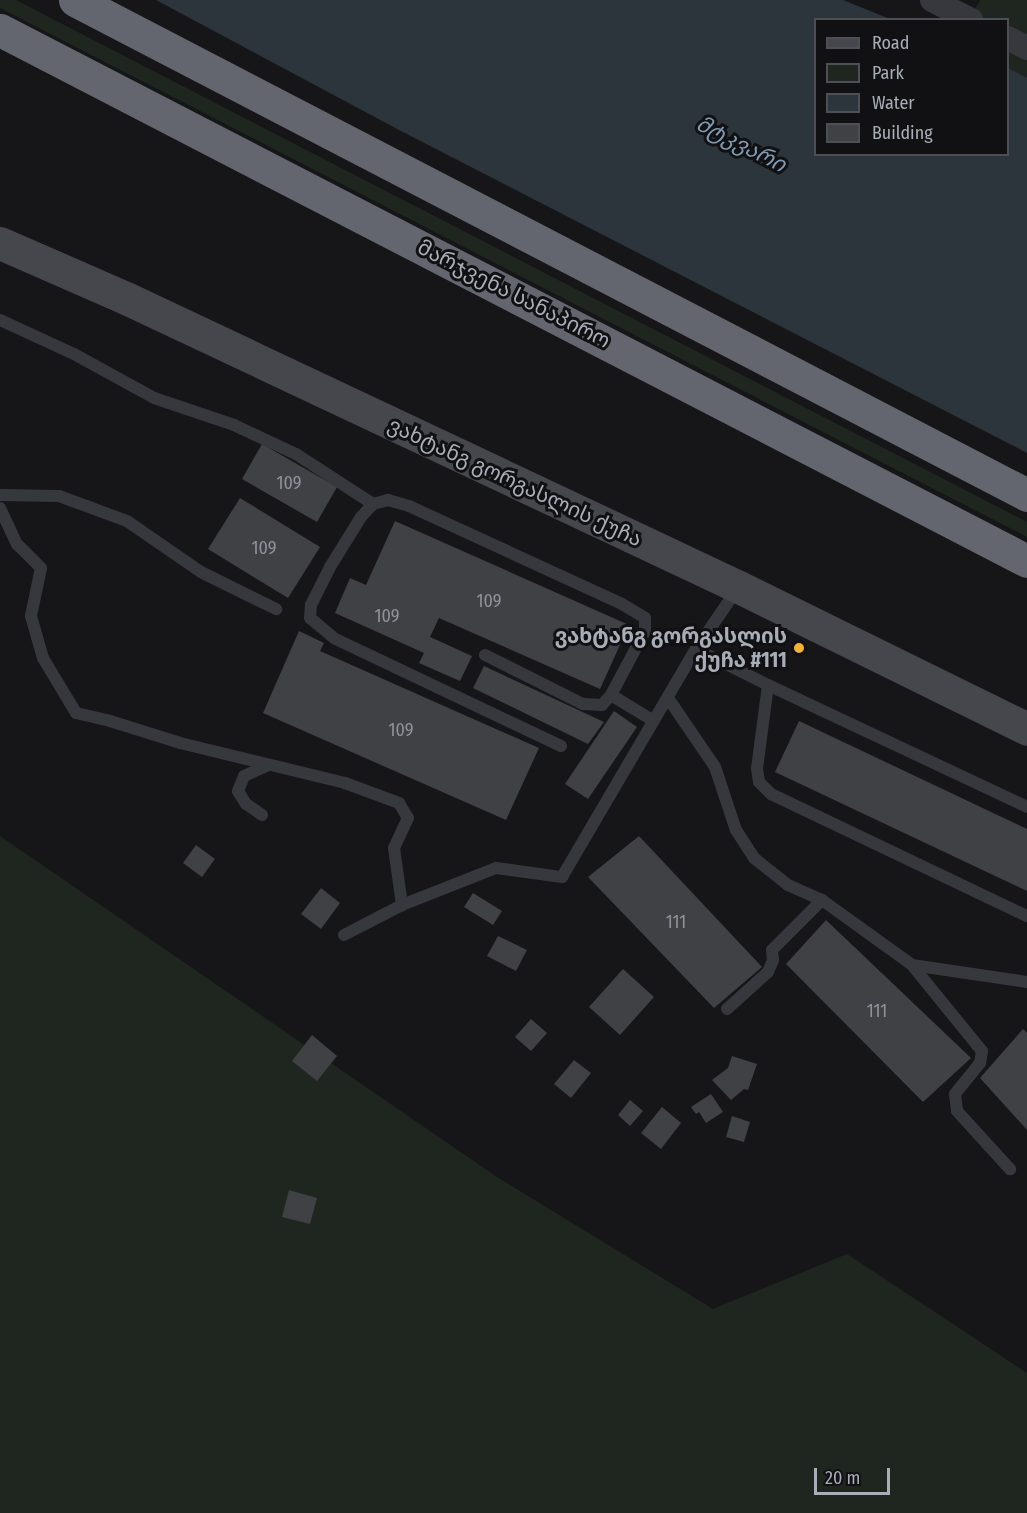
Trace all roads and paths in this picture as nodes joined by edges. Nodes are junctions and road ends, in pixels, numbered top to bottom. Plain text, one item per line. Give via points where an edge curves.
1 (75, 0) edge
2 (932, 0) edge
3 (967, 18) edge
4 (0, 30) edge
5 (1009, 39) edge
6 (1027, 48) edge
7 (0, 243) edge
8 (0, 320) edge
9 (0, 495) edge
10 (1027, 495) edge
11 (374, 504) junction
12 (0, 508) edge
13 (1027, 561) edge
14 (739, 587) junction
15 (276, 609) dead end
16 (696, 649) junction
17 (485, 655) dead end
18 (768, 685) junction
19 (611, 695) junction
20 (668, 699) junction
21 (654, 721) junction
22 (1027, 729) edge
23 (561, 747) dead end
24 (269, 765) junction
25 (1027, 807) edge
26 (262, 815) dead end
27 (822, 900) junction
28 (402, 905) junction
29 (1027, 916) edge
30 (344, 935) dead end
31 (912, 965) junction
32 (1027, 982) edge
33 (727, 1009) dead end
34 (1010, 1169) dead end

1 - 10 highway
2 - 3 street
4 - 13 highway, მარჯვენა სანაპირო
5 - 6 street
7 - 14 street, ვახტანგ გორგასლის ქუჩა via 139,304
8 - 11 lane via 74,354 154,398 234,425 296,454
9 - 15 lane via 59,496 127,522 201,572
11 - 19 lane via 388,500 409,506 645,618 645,632
11 - 23 lane via 361,517 330,567 310,605 310,618 334,638
12 - 24 lane via 17,544 41,568 31,616 43,658 76,713
14 - 16 lane
14 - 22 street, ვახტანგ გორგასლის ქუჩა
16 - 18 lane
16 - 20 lane
17 - 19 lane via 583,704 602,705
18 - 25 lane
18 - 29 lane via 757,768 759,782 771,794
19 - 21 lane
20 - 21 lane
20 - 27 lane via 715,767 736,830 754,858 788,885
21 - 28 lane via 562,877 496,868
24 - 26 lane via 244,776 238,791 246,804
24 - 28 lane via 345,783 399,803 408,818 394,848
27 - 31 lane
27 - 33 lane via 772,950 768,972
28 - 30 lane
31 - 32 lane
31 - 34 lane via 982,1051 980,1063 955,1094 957,1111

